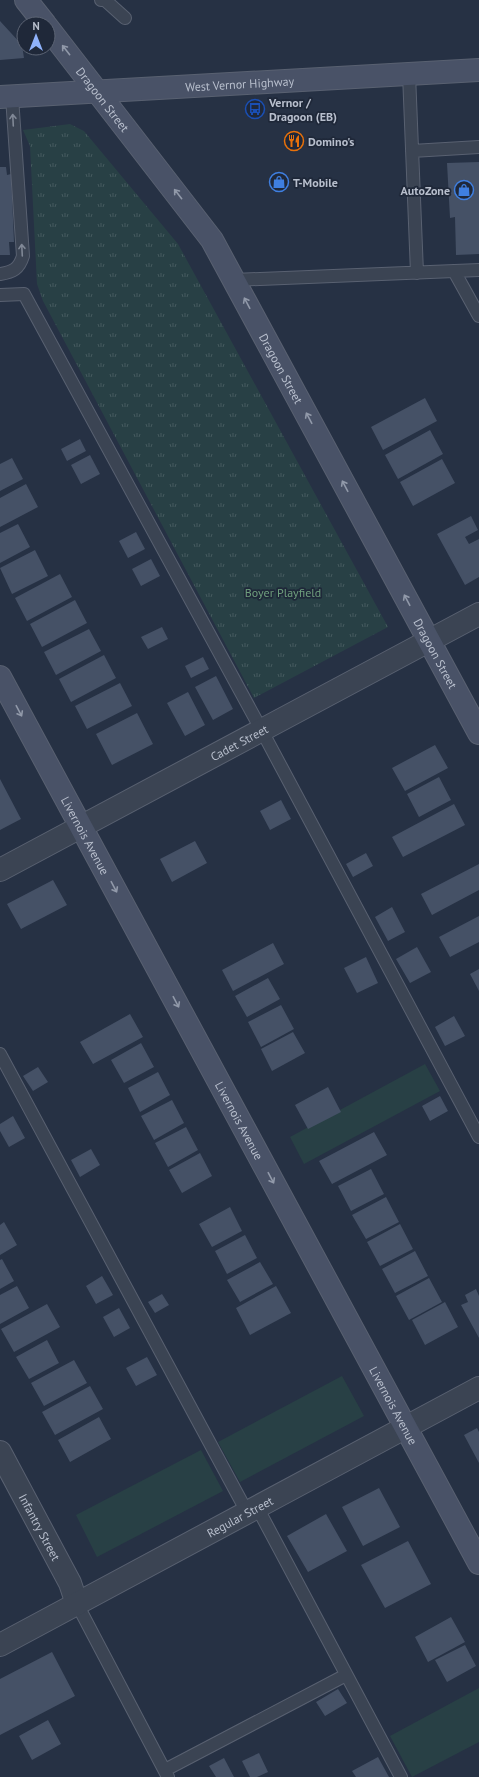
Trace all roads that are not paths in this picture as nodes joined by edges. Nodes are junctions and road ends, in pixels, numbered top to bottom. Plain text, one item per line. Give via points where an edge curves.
1 (26, 0) edge
2 (101, 0) edge
3 (105, 0) edge
4 (39, 16) edge
5 (125, 18) dead end
6 (56, 38) edge
7 (479, 70) edge
8 (409, 74) junction
9 (99, 92) junction
10 (6, 97) edge
11 (479, 146) edge
12 (412, 151) junction
13 (479, 270) edge
14 (454, 271) junction
15 (416, 273) junction
16 (0, 274) edge
17 (234, 280) junction
18 (0, 295) edge
19 (479, 316) edge
20 (479, 614) edge
21 (430, 641) junction
22 (0, 677) edge
23 (262, 731) junction
24 (479, 733) edge
25 (81, 826) junction
26 (0, 870) edge
27 (0, 1054) edge
28 (479, 1137) edge
29 (479, 1388) edge
30 (406, 1428) junction
31 (0, 1452) edge
32 (252, 1510) junction
33 (479, 1563) edge
34 (77, 1604) junction
35 (0, 1645) edge
36 (346, 1674) junction
37 (166, 1774) edge
38 (401, 1777) edge

1 - 4 main road
2 - 3 lane
3 - 5 lane
9 -> 6 main road, Dragoon Street
7 - 8 main road, West Vernor Highway
8 - 9 main road, West Vernor Highway
8 - 12 lane
9 - 10 main road, West Vernor Highway
17 -> 9 main road, Dragoon Street via 208,234
16 -> 10 lane via 13,272 20,265 23,256
11 - 12 lane
12 - 15 lane
13 - 14 lane
14 - 15 lane
14 - 19 lane
15 - 17 lane
21 -> 17 main road, Dragoon Street
18 - 23 lane via 24,294
20 - 21 street, Cadet Street
21 - 23 street, Cadet Street
21 - 24 main road, Dragoon Street
22 -> 25 main road, Livernois Avenue
23 - 25 street, Cadet Street
23 - 28 lane
25 - 26 street, Cadet Street
25 -> 30 main road, Livernois Avenue
27 - 32 lane
29 - 30 street, Regular Street
30 - 32 street, Regular Street
30 - 33 main road, Livernois Avenue
31 - 34 street, Infantry Street via 70,1583
32 - 34 street, Regular Street
32 - 36 lane
34 - 35 street, Regular Street
34 - 37 lane
36 - 37 lane
36 - 38 lane

